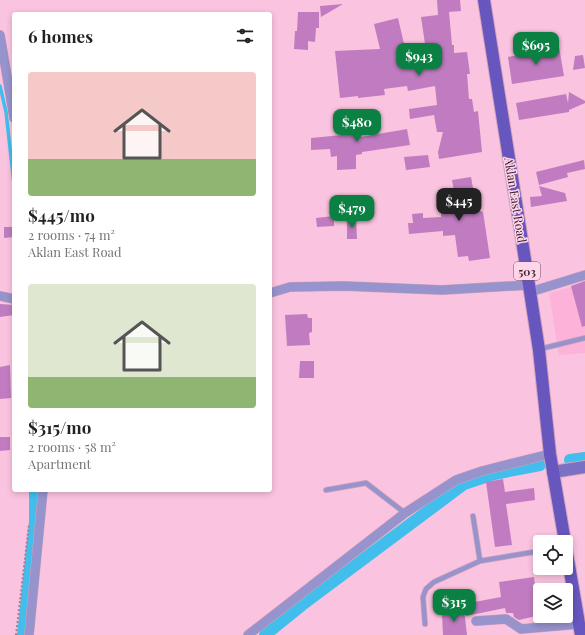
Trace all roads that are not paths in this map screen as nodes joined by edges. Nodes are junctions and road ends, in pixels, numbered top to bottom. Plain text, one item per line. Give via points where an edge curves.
1 (484, 0) edge
2 (0, 34) edge
3 (12, 106) edge
4 (585, 275) edge
5 (529, 288) junction
6 (272, 292) edge
7 (0, 296) edge
8 (12, 299) edge
9 (585, 338) edge
10 (539, 350) junction
11 (550, 454) junction
12 (585, 467) edge
13 (553, 472) junction
14 (326, 490) dead end
15 (43, 492) edge
16 (405, 513) junction
17 (473, 516) dead end
18 (564, 535) edge
19 (533, 552) edge
20 (480, 561) junction
21 (571, 575) edge
22 (476, 621) dead end
23 (425, 624) dead end
24 (580, 630) edge
25 (29, 635) edge
26 (248, 635) edge

1 - 5 main road, Aklan East Road / 503
2 - 3 street
4 - 5 street
5 - 6 street via 442,290 290,286
5 - 10 main road, Aklan East Road / 503
7 - 8 street
9 - 10 lane
10 - 11 main road, Aklan East Road / 503
11 - 13 main road, Aklan East Road / 503
11 - 16 street via 467,475
12 - 13 street
13 - 18 main road, Aklan East Road / 503
14 - 16 lane via 366,483
15 - 25 street
16 - 26 street
17 - 20 lane
19 - 20 lane
20 - 23 lane via 434,582 426,589 423,597
21 - 24 main road
22 - 24 street via 506,619 521,629

